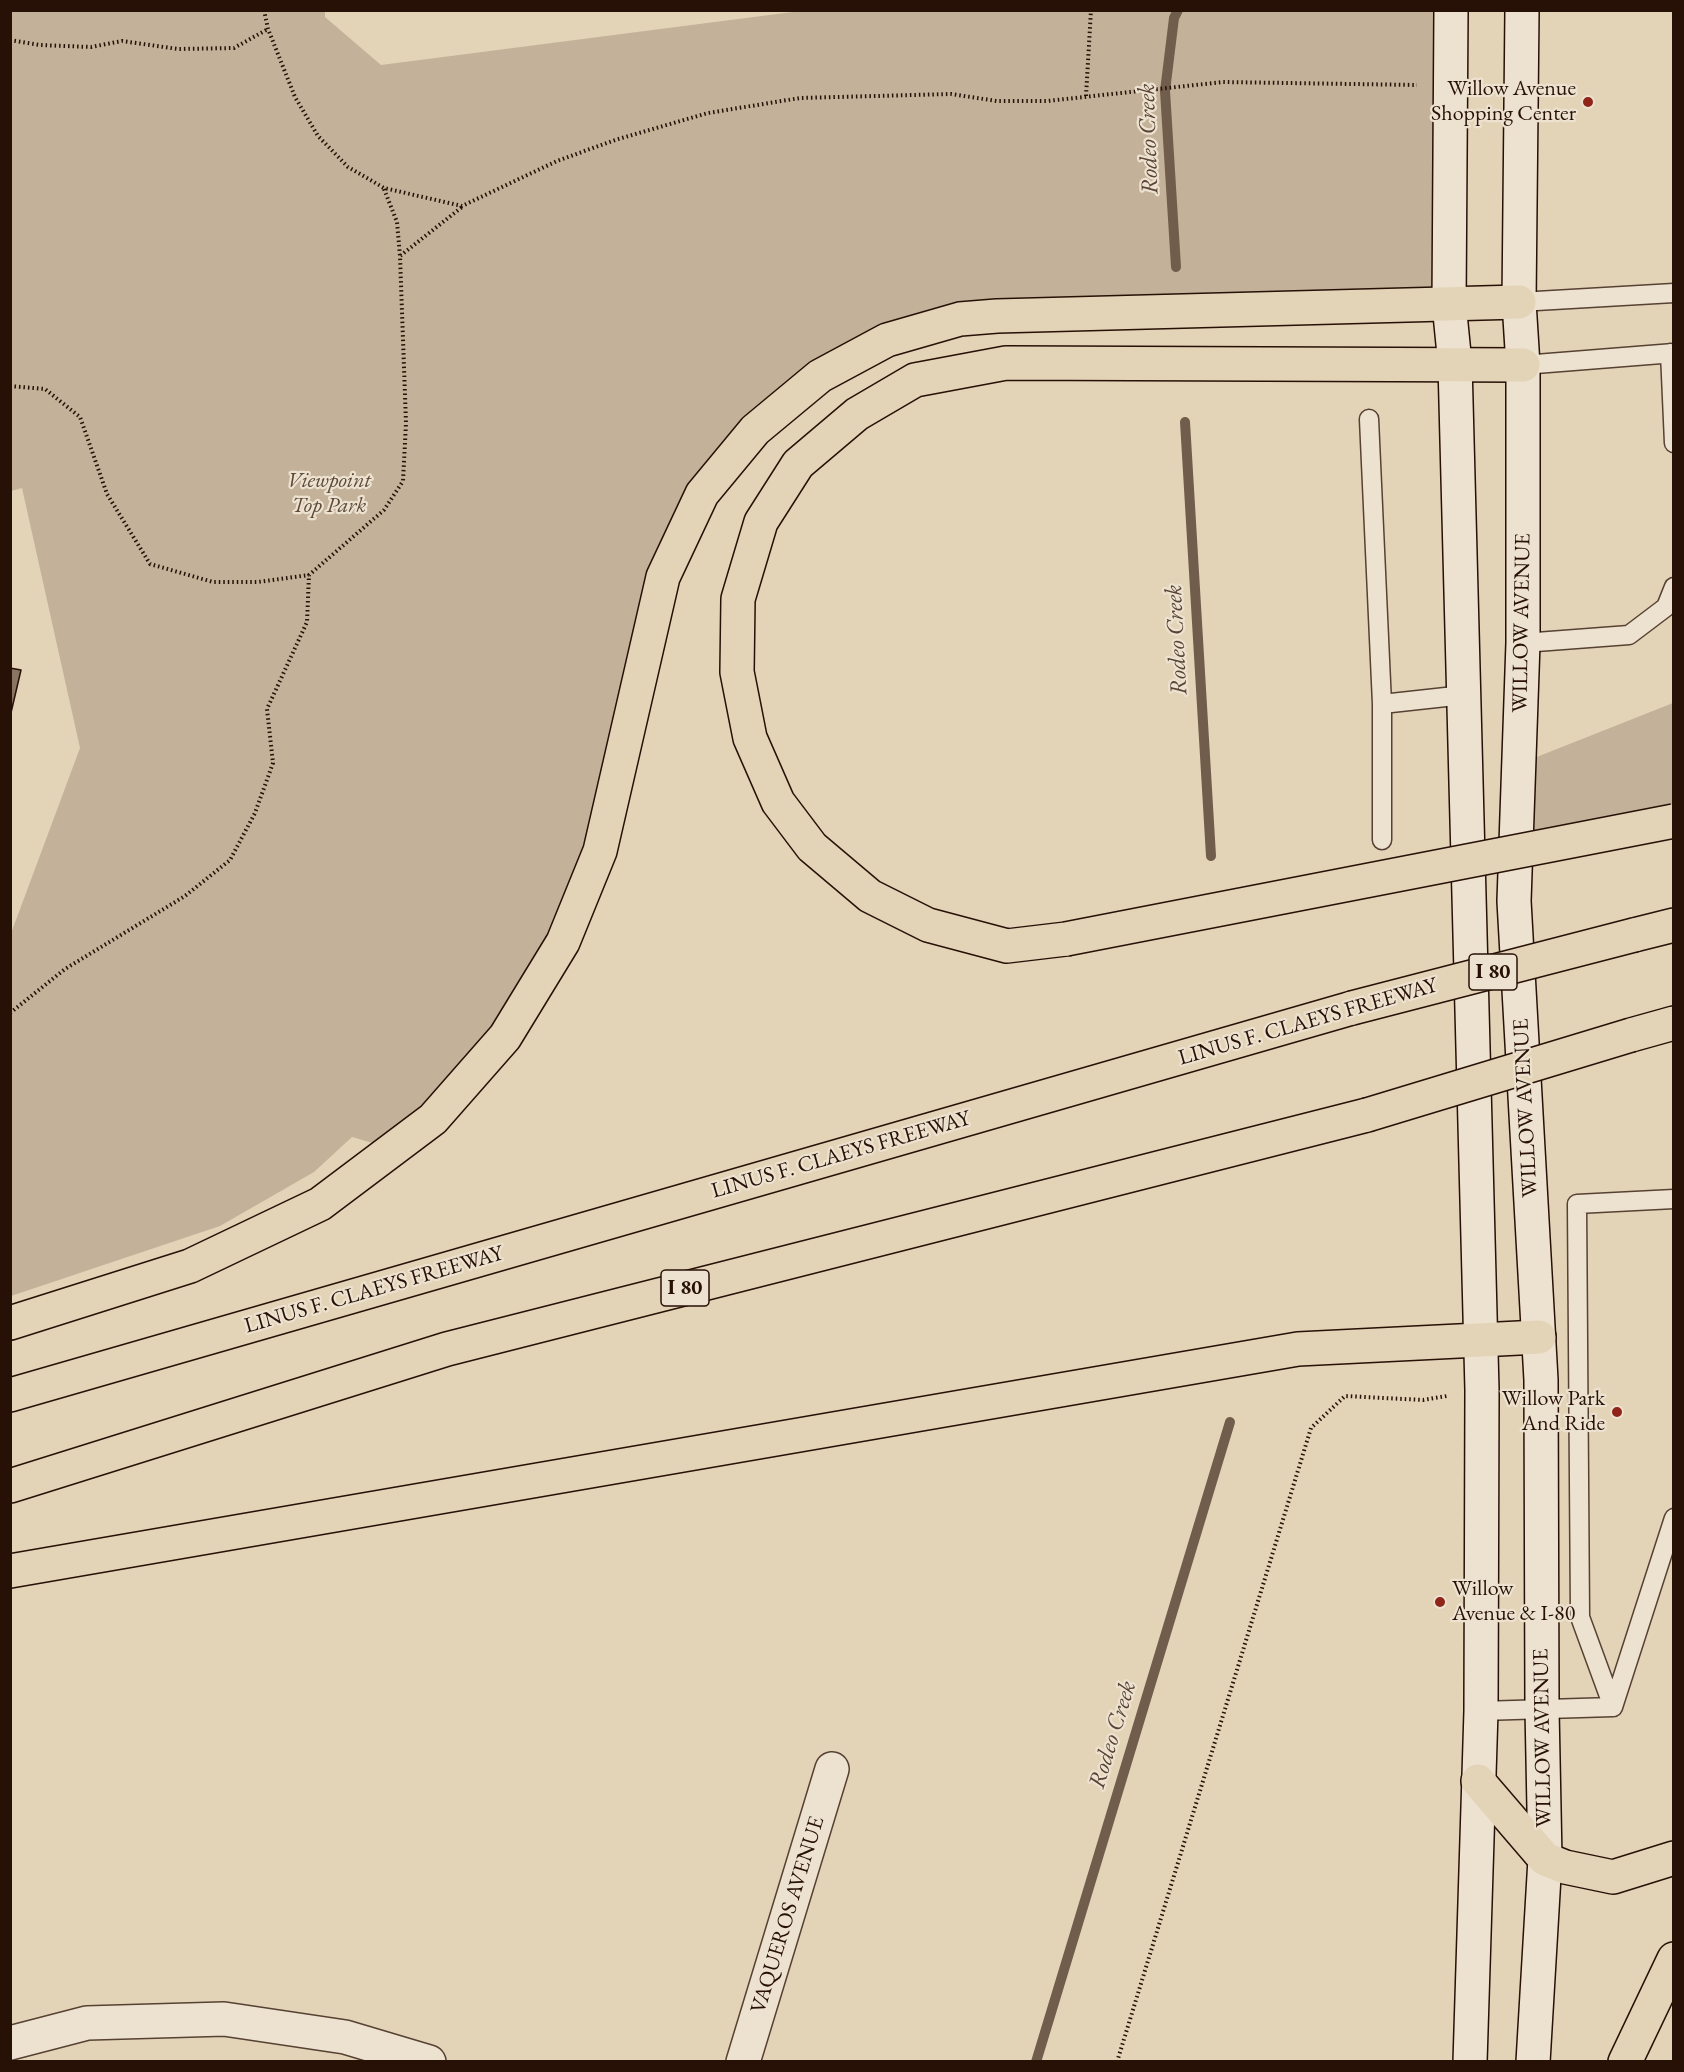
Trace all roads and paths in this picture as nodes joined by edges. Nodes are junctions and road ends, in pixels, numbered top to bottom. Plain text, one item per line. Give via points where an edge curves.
1 (264, 10) edge
2 (1092, 10) edge
3 (1451, 10) edge
4 (1522, 10) edge
5 (268, 29) junction
6 (10, 40) edge
7 (1450, 85) junction
8 (1086, 96) junction
9 (384, 188) junction
10 (462, 206) junction
11 (400, 256) junction
12 (1674, 293) edge
13 (1519, 302) junction
14 (1449, 304) junction
15 (1672, 353) edge
16 (1455, 364) junction
17 (1523, 365) junction
18 (10, 386) edge
19 (1369, 419) dead end
20 (1674, 443) edge
21 (309, 575) junction
22 (1674, 587) edge
23 (1523, 643) junction
24 (1464, 695) junction
25 (1382, 704) junction
26 (1674, 821) edge
27 (1382, 840) dead end
28 (1674, 925) edge
29 (10, 1013) edge
30 (1674, 1023) edge
31 (1674, 1199) edge
32 (10, 1323) edge
33 (1539, 1337) junction
34 (1480, 1340) junction
35 (1482, 1390) junction
36 (10, 1395) edge
37 (10, 1486) edge
38 (1674, 1518) edge
39 (10, 1571) edge
40 (1613, 1707) junction
41 (1542, 1709) junction
42 (1481, 1711) junction
43 (832, 1769) dead end
44 (1478, 1781) junction
45 (1674, 1858) edge
46 (1545, 1859) junction
47 (1674, 1959) edge
48 (10, 2043) edge
49 (429, 2061) edge
50 (743, 2061) edge
51 (1117, 2061) edge
52 (1470, 2061) edge
53 (1533, 2061) edge
54 (1625, 2061) edge

1 - 5 path
2 - 8 path
3 - 7 main road
4 - 13 main road, WILLOW AVENUE
5 - 6 path via 234,48 178,49 122,41 91,47
5 - 9 path via 295,97 318,136 348,167
7 - 8 path via 1223,82
7 - 14 main road
8 - 10 path via 1047,101 951,94 800,98 708,113 557,161
9 - 10 path
9 - 11 path via 397,222
10 - 11 path
11 - 21 path via 406,423 403,481 384,510
12 - 13 lane
13 - 14 highway
13 - 17 main road, WILLOW AVENUE
14 - 16 main road
14 - 32 highway via 960,319 887,340 820,376 755,430 702,495 663,577 600,851 563,942 505,1037 433,1119 320,1204 190,1266
15 - 17 lane
15 - 20 lane
16 - 17 highway
16 - 24 main road
16 - 26 highway, bridge via 1006,363 915,380 857,414 798,464 761,522 738,599 737,672 750,738 778,802 812,847 870,896 928,925 1007,945 1066,939
17 - 23 main road, WILLOW AVENUE
18 - 21 path via 45,389 80,417 107,494 150,564 213,582 258,582
19 - 25 lane
21 - 29 path via 308,622 267,709 273,763 255,813 230,860 184,896 64,969
22 - 23 lane via 1666,607 1629,635
23 - 33 main road, WILLOW AVENUE via 1514,901
24 - 25 lane
24 - 34 main road
25 - 27 lane
28 - 36 highway, LINUS F. CLAEYS FREEWAY / I 80, bridge via 1352,1008
30 - 37 highway, I 80, bridge via 1367,1115 447,1349
31 - 40 lane via 1577,1204 1580,1617
33 - 34 highway
33 - 41 main road, WILLOW AVENUE
34 - 35 main road
34 - 39 highway via 1298,1349
35 - 42 main road
35 - 51 path via 1423,1400 1345,1396 1311,1428
38 - 40 lane
40 - 41 lane
41 - 42 lane
41 - 46 main road, WILLOW AVENUE
42 - 44 main road
43 - 50 main road, VAQUEROS AVENUE
44 - 46 highway
44 - 52 main road
45 - 46 highway via 1613,1877
46 - 53 main road, WILLOW AVENUE
47 - 54 highway
48 - 49 main road via 87,2023 224,2019 345,2037

